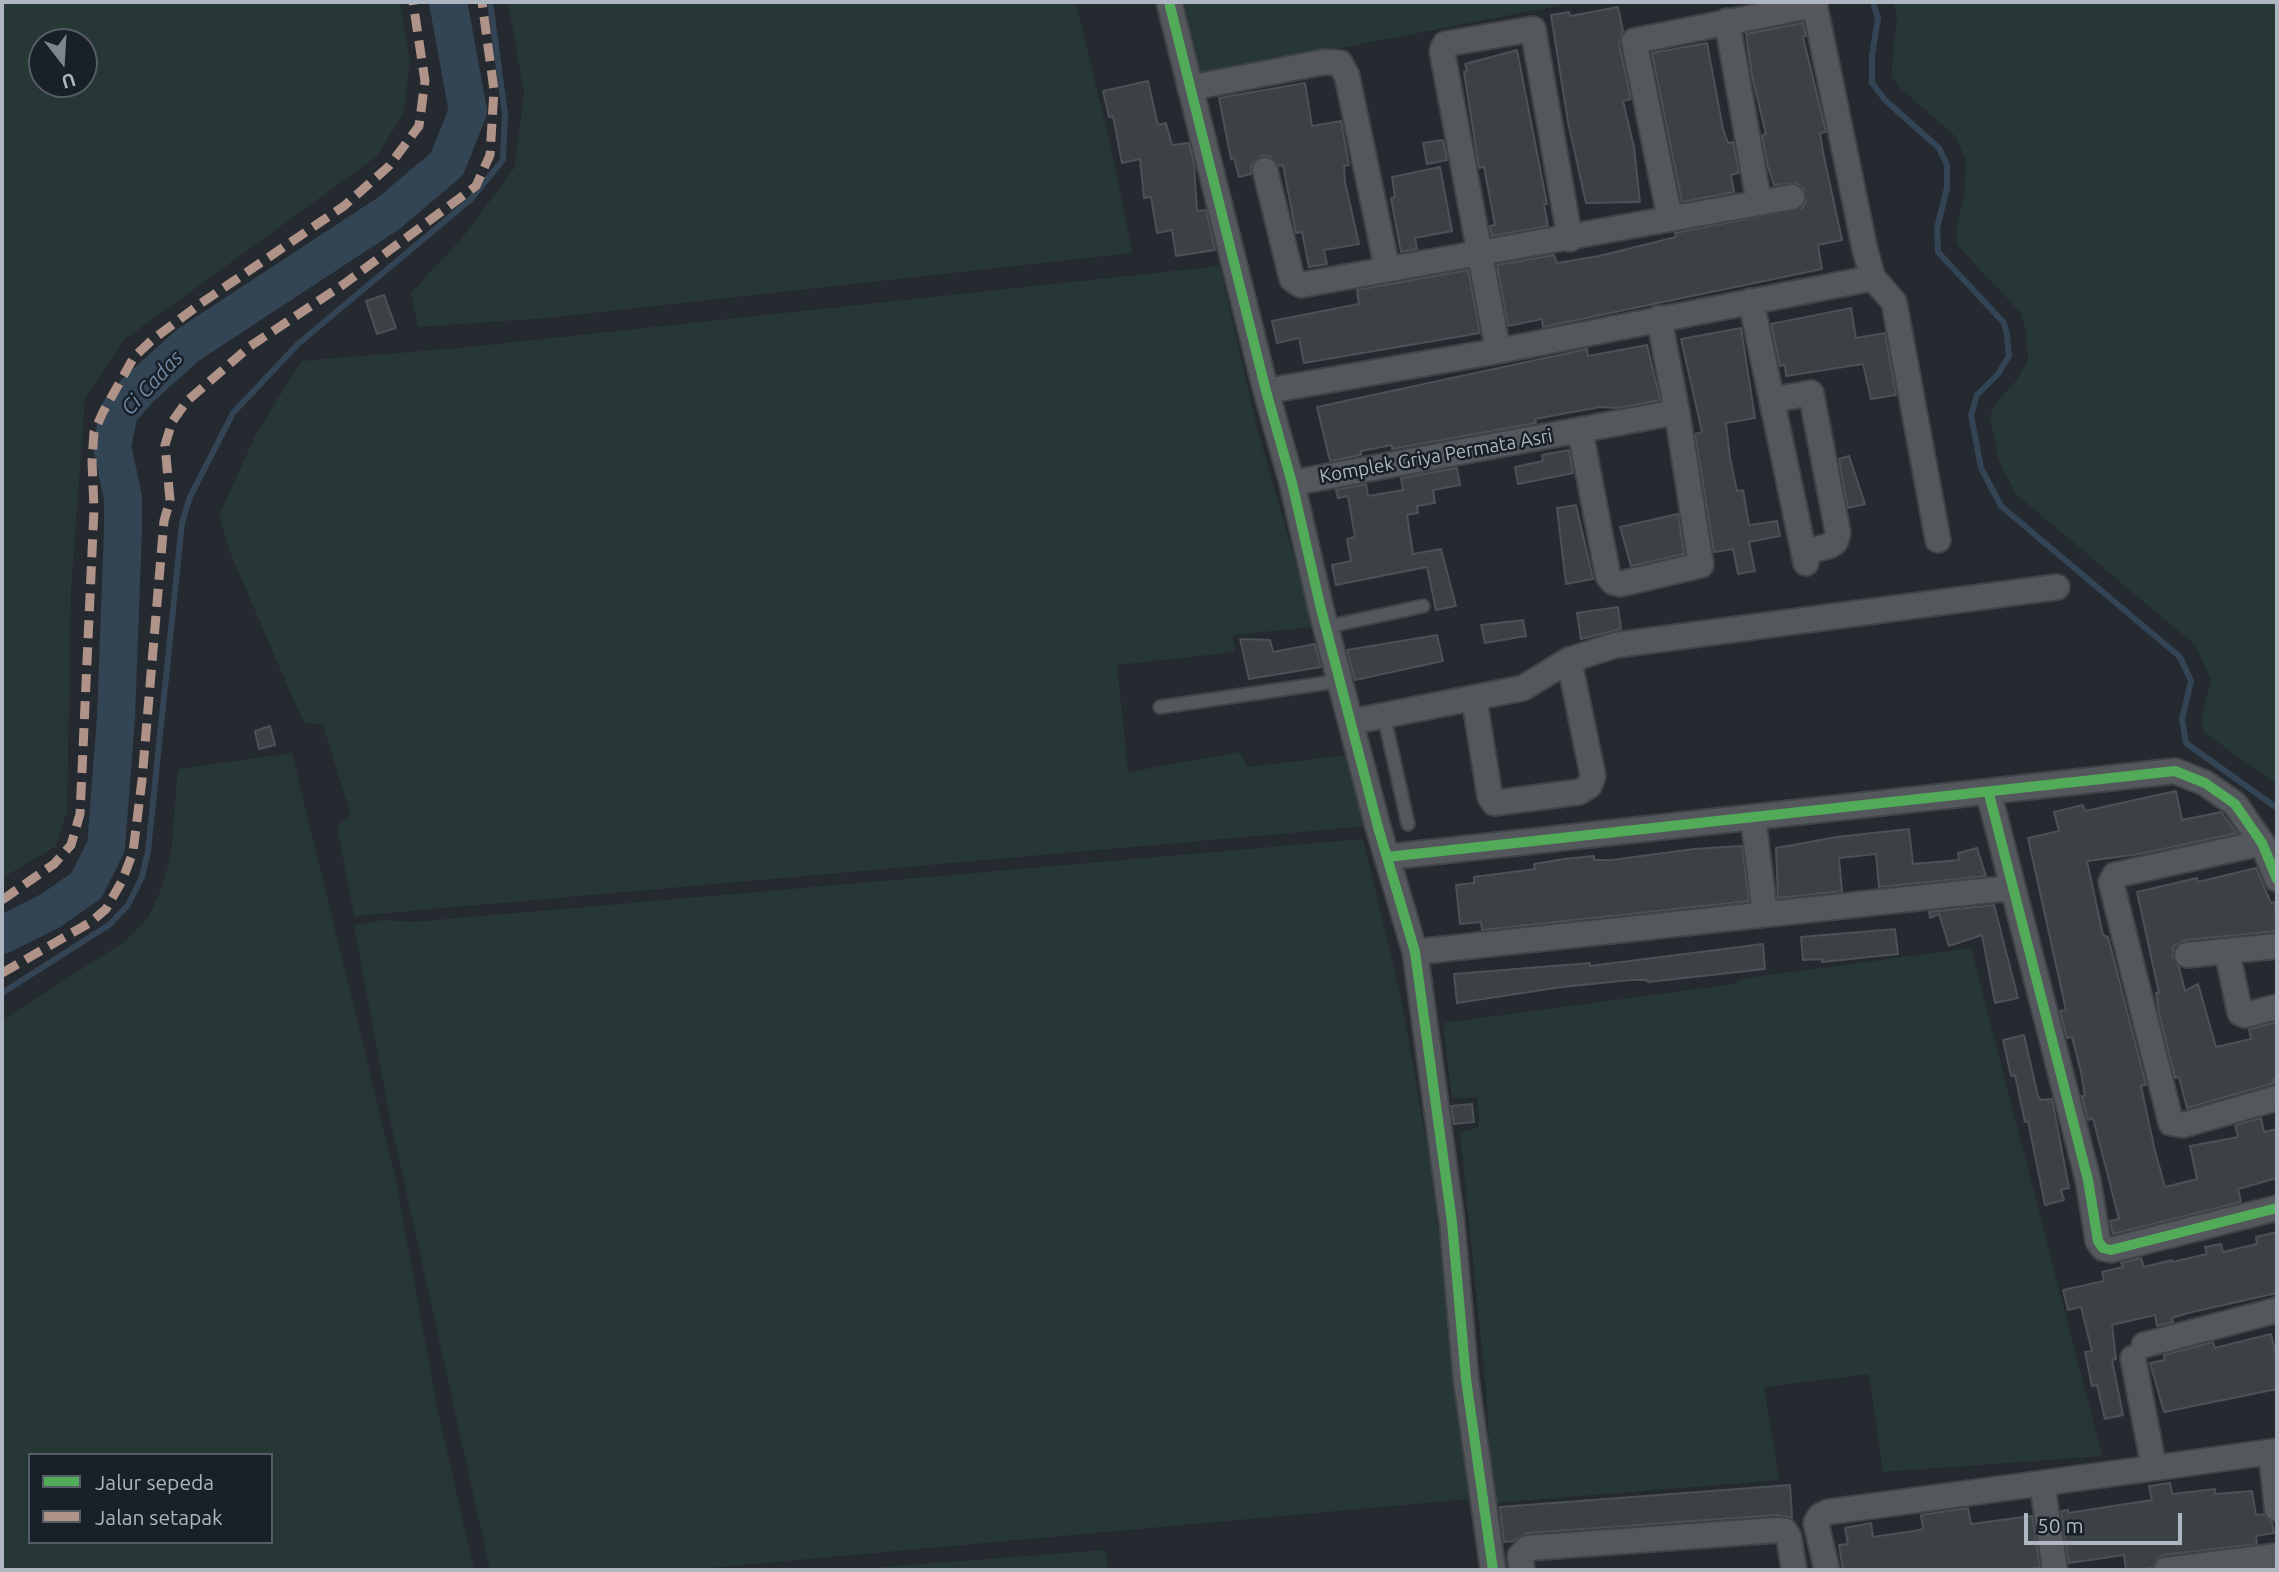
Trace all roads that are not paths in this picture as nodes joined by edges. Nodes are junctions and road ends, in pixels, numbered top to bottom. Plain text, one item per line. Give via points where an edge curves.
1 (1169, 2) edge
2 (1814, 3) edge
3 (1719, 15) edge
4 (1190, 88) junction
5 (1265, 170) dead end
6 (1792, 197) dead end
7 (1759, 203) junction
8 (1670, 219) junction
9 (1570, 239) junction
10 (1479, 255) junction
11 (1387, 268) junction
12 (1873, 278) junction
13 (1751, 301) junction
14 (1659, 318) junction
15 (1498, 351) junction
16 (1266, 391) junction
17 (1772, 400) junction
18 (1677, 412) junction
19 (1580, 430) junction
20 (1292, 483) junction
21 (1938, 540) dead end
22 (2057, 587) dead end
23 (1423, 606) dead end
24 (1326, 627) junction
25 (1569, 660) junction
26 (1340, 681) junction
27 (1474, 698) junction
28 (1160, 707) dead end
29 (1384, 716) junction
30 (1350, 722) junction
31 (1989, 793) junction
32 (1754, 818) junction
33 (1408, 824) dead end
34 (2262, 843) junction
35 (1387, 857) junction
36 (2277, 879) edge
37 (2011, 888) junction
38 (1765, 913) junction
39 (2277, 946) edge
40 (2227, 951) junction
41 (1415, 952) junction
42 (2187, 955) dead end
43 (2277, 1007) edge
44 (2277, 1098) edge
45 (2277, 1208) edge
46 (2277, 1310) edge
47 (2274, 1452) edge
48 (2154, 1468) junction
49 (2042, 1483) junction
50 (2277, 1509) edge
51 (2277, 1556) edge
52 (2191, 1569) edge
53 (1493, 1570) edge
54 (1522, 1570) edge
55 (1794, 1570) edge
56 (1828, 1570) edge
57 (2055, 1570) edge
58 (2166, 1570) edge

1 - 4 street
2 - 3 street
2 - 12 street
3 - 7 street
3 - 8 street via 1632,44
4 - 11 street via 1324,62 1340,63 1347,76
4 - 16 street
5 - 11 street via 1295,283
6 - 7 street
7 - 8 street
8 - 9 street
9 - 10 street
9 - 10 street via 1531,27 1442,47
10 - 11 street
10 - 15 street
12 - 13 street
12 - 21 street via 1894,302
13 - 14 street
13 - 17 street
14 - 15 street
14 - 18 street, Komplek Griya Permata Asri
15 - 16 street
16 - 20 street
17 - 17 street via 1811,393 1838,533 1835,542 1805,557
18 - 19 street, Komplek Griya Permata Asri
18 - 19 street, Komplek Griya Permata Asri via 1701,565 1620,584 1608,576
19 - 20 street, Komplek Griya Permata Asri
20 - 24 street
22 - 25 street via 1616,645
23 - 24 lane
24 - 26 street
25 - 27 street via 1523,688
25 - 27 street via 1593,776 1589,786 1579,792 1494,803
26 - 28 lane
26 - 30 street
27 - 29 street
29 - 30 street
29 - 33 lane
30 - 35 street
31 - 32 street
31 - 34 street via 2175,771 2229,799 2248,818
31 - 37 street
32 - 35 street
32 - 38 street
34 - 36 street
34 - 44 street via 2115,876 2111,881 2172,1123 2183,1125
35 - 41 street
37 - 38 street
37 - 45 street via 2103,1248 2110,1251
38 - 41 street
39 - 40 street
40 - 42 street
40 - 43 street via 2240,1013
41 - 53 street
46 - 48 street via 2138,1351
47 - 48 street
47 - 50 street
48 - 49 street
49 - 56 street via 1828,1512 1816,1523
49 - 57 street
51 - 52 street
52 - 58 street
54 - 55 street via 1520,1556 1528,1548 1778,1530 1789,1538

